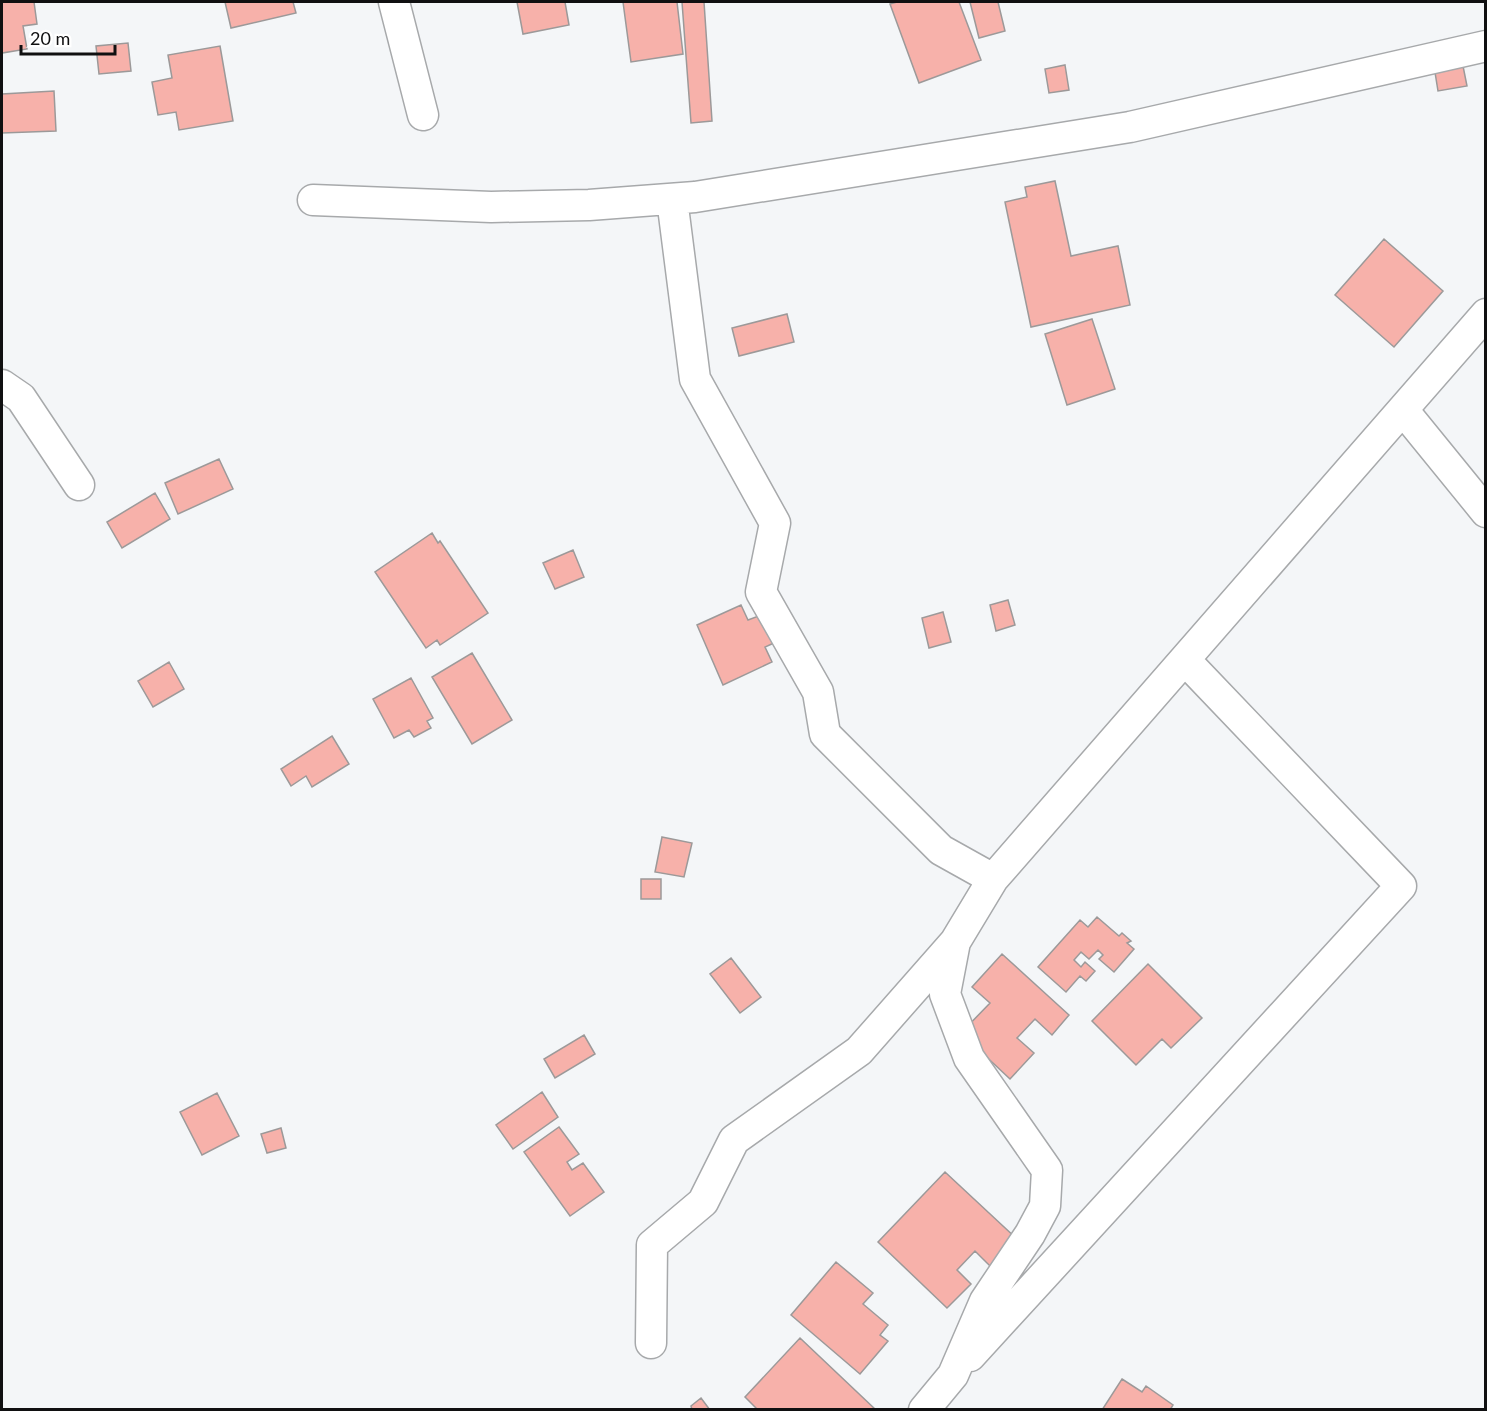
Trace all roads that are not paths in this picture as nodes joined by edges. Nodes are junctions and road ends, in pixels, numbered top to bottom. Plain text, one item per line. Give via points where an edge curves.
1 (394, 2) edge
2 (1485, 46) edge
3 (423, 115) dead end
4 (672, 199) junction
5 (313, 200) dead end
6 (1485, 314) edge
7 (2, 385) edge
8 (1403, 410) junction
9 (79, 485) dead end
10 (1485, 512) edge
11 (1185, 660) junction
12 (993, 879) junction
13 (955, 942) junction
14 (651, 1343) dead end
15 (953, 1375) junction
16 (924, 1410) edge

1 - 3 street
2 - 4 street via 1130,126
4 - 5 street via 491,207
4 - 12 street via 695,379 774,523 761,592 818,692 825,734 942,850
6 - 8 street
7 - 9 street via 21,398
8 - 10 street
8 - 11 street
11 - 12 street
11 - 15 street via 1401,886
12 - 13 street
13 - 14 street via 859,1051 734,1140 703,1202 652,1245
13 - 15 street via 945,994 969,1058 1047,1170 1045,1206 985,1301
15 - 16 street

